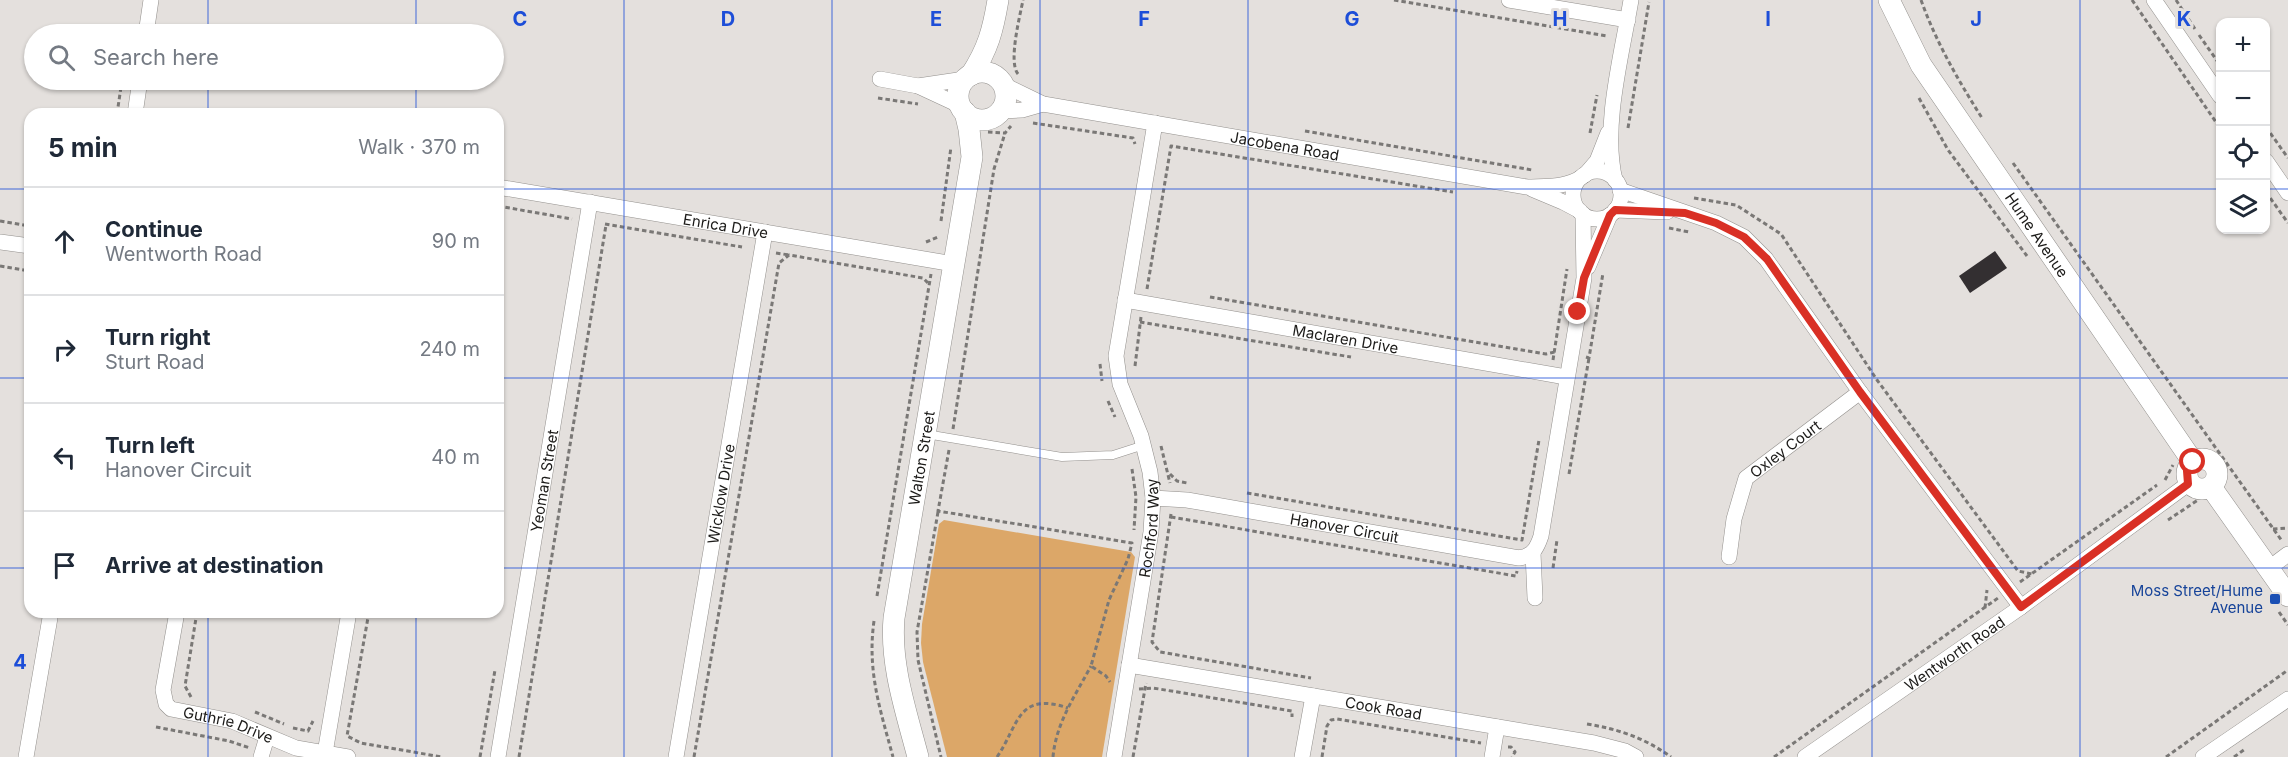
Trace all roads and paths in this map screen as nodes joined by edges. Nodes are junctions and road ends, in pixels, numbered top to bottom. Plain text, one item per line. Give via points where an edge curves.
1 (151, 0) edge
2 (998, 0) edge
3 (1023, 0) edge
4 (1394, 0) edge
5 (1509, 0) edge
6 (1631, 0) edge
7 (1889, 0) edge
8 (1921, 0) edge
9 (2132, 0) edge
10 (2154, 0) edge
11 (2176, 0) edge
12 (1628, 20) junction
13 (147, 24) edge
14 (993, 32) junction
15 (1607, 36) dead end
16 (2216, 59) edge
17 (968, 77) junction
18 (880, 79) dead end
19 (1008, 80) junction
20 (918, 86) junction
21 (121, 90) edge
22 (139, 90) edge
23 (2216, 90) edge
24 (878, 98) dead end
25 (919, 104) dead end
26 (1043, 104) junction
27 (118, 108) edge
28 (136, 108) edge
29 (963, 109) junction
30 (998, 113) junction
31 (1026, 123) dead end
32 (1155, 123) junction
33 (1987, 125) dead end
34 (2219, 126) edge
35 (1610, 127) junction
36 (1300, 130) dead end
37 (2270, 134) edge
38 (1133, 154) dead end
39 (2007, 155) dead end
40 (972, 157) junction
41 (2288, 158) edge
42 (2270, 167) edge
43 (1542, 172) dead end
44 (1583, 176) junction
45 (1618, 185) junction
46 (1527, 187) junction
47 (504, 188) edge
48 (1458, 193) dead end
49 (2288, 193) edge
50 (2270, 199) edge
51 (590, 202) junction
52 (504, 207) edge
53 (1613, 212) junction
54 (1581, 213) junction
55 (1685, 213) junction
56 (0, 221) edge
57 (587, 221) junction
58 (2288, 223) edge
59 (24, 225) edge
60 (606, 225) junction
61 (1663, 226) dead end
62 (765, 232) junction
63 (1692, 232) dead end
64 (0, 242) edge
65 (24, 245) edge
66 (742, 247) dead end
67 (954, 264) junction
68 (0, 266) edge
69 (24, 270) edge
70 (1604, 270) dead end
71 (1584, 278) junction
72 (929, 284) dead end
73 (1125, 300) junction
74 (1237, 301) dead end
75 (1144, 303) junction
76 (1140, 322) junction
77 (1570, 355) junction
78 (1589, 358) junction
79 (1361, 359) dead end
80 (1100, 361) dead end
81 (1134, 370) dead end
82 (1566, 377) junction
83 (1102, 381) dead end
84 (1105, 391) dead end
85 (1860, 392) junction
86 (1117, 422) dead end
87 (925, 434) junction
88 (1159, 441) dead end
89 (1144, 445) junction
90 (1127, 451) junction
91 (2183, 462) junction
92 (1569, 474) dead end
93 (2188, 484) junction
94 (2211, 487) junction
95 (1153, 498) junction
96 (1170, 498) junction
97 (938, 511) dead end
98 (2288, 528) edge
99 (2273, 529) junction
100 (1134, 530) dead end
101 (1559, 532) dead end
102 (2285, 549) edge
103 (1533, 553) junction
104 (1729, 557) dead end
105 (1552, 568) dead end
106 (2268, 569) junction
107 (1981, 582) dead end
108 (2009, 591) junction
109 (2288, 596) edge
110 (1535, 598) dead end
111 (2021, 607) junction
112 (1985, 608) junction
113 (50, 618) edge
114 (176, 618) edge
115 (196, 618) edge
116 (348, 618) edge
117 (368, 618) edge
118 (1129, 665) junction
119 (1091, 666) dead end
120 (2288, 670) edge
121 (1320, 680) dead end
122 (1313, 696) junction
123 (2288, 699) edge
124 (1068, 708) junction
125 (249, 710) dead end
126 (188, 713) junction
127 (315, 714) dead end
128 (1292, 721) dead end
129 (1586, 724) dead end
130 (156, 727) dead end
131 (1497, 727) junction
132 (267, 737) junction
133 (1476, 742) dead end
134 (325, 753) junction
135 (261, 756) edge
136 (26, 757) edge
137 (348, 757) edge
138 (442, 757) edge
139 (498, 757) edge
140 (519, 757) edge
141 (676, 757) edge
142 (694, 757) edge
143 (918, 757) edge
144 (941, 757) edge
145 (997, 757) edge
146 (1053, 757) edge
147 (1114, 757) edge
148 (1133, 757) edge
149 (1302, 757) edge
150 (1322, 757) edge
151 (1492, 757) edge
152 (1636, 757) edge
153 (1671, 757) edge
154 (1774, 757) edge
155 (1805, 757) edge
156 (2166, 757) edge
157 (2203, 757) edge

1 - 13 street
2 - 14 street
3 - 19 path via 1014,69
4 - 15 path
5 - 12 street
6 - 12 street
7 - 91 street, Hume Avenue via 1921,65
8 - 33 path via 1954,75
9 - 34 path
10 - 23 street
11 - 16 path
12 - 35 street
14 - 17 street
14 - 19 street
17 - 19 street via 985,72
17 - 20 street
17 - 29 street via 959,92
18 - 20 street
19 - 26 street, Jacobena Road
19 - 30 street via 1006,97
20 - 29 street
21 - 27 path
22 - 28 street
24 - 25 path
26 - 30 street, Jacobena Road
26 - 32 street, Jacobena Road
29 - 30 street via 970,116 983,119
29 - 40 street, Walton Street
30 - 40 street, Walton Street
31 - 38 path via 1133,138
32 - 46 street, Jacobena Road
32 - 73 street, Rochford Way
35 - 44 street via 1597,161
35 - 45 street via 1611,160
36 - 43 path
37 - 41 path
39 - 99 path
40 - 67 street, Walton Street
42 - 49 street
44 - 45 street via 1600,171
44 - 46 street, Jacobena Road via 1561,186
44 - 54 street via 1573,191
45 - 53 street via 1621,197
45 - 55 street
46 - 54 street, Jacobena Road
47 - 51 street, Enrica Drive
48 - 75 path via 1172,146
50 - 58 path
51 - 57 street, Yeoman Street
51 - 62 street, Enrica Drive
52 - 57 path
53 - 54 street via 1597,219
53 - 55 street
53 - 71 street
54 - 71 street
55 - 85 street via 1744,237 1767,259
56 - 59 path
57 - 60 path
57 - 139 street, Yeoman Street
60 - 66 path
60 - 140 path
61 - 63 path
62 - 67 street, Enrica Drive
62 - 141 street, Wicklow Drive
64 - 65 street
67 - 87 street, Walton Street
68 - 69 path
70 - 78 path
71 - 77 street
72 - 142 path via 923,278 789,255 779,263
73 - 75 street, Maclaren Drive
73 - 89 street, Rochford Way via 1117,370
74 - 77 path
75 - 76 path
75 - 82 street, Maclaren Drive
76 - 79 path
76 - 81 path
77 - 78 path
77 - 82 street
78 - 92 path
80 - 83 path
82 - 103 street via 1541,536
84 - 86 path
85 - 104 street, Oxley Court via 1746,478 1734,519
85 - 108 street
87 - 90 lane via 1062,457
87 - 143 street, Walton Street via 892,637
88 - 96 path via 1169,472
89 - 90 lane
89 - 95 street, Rochford Way
90 - 100 path via 1136,497
91 - 93 street
91 - 94 street via 2205,459 2215,465 2217,477
91 - 108 path via 2166,479
93 - 94 street via 2200,489
93 - 111 street, Wentworth Road
94 - 106 street
95 - 96 street, Hanover Circuit
95 - 118 street, Rochford Way
96 - 103 street, Hanover Circuit via 1519,558
96 - 121 path via 1169,535 1152,642 1160,652
97 - 144 path via 917,632 918,660
98 - 99 path
99 - 102 path
101 - 105 path
102 - 106 street
103 - 110 street
106 - 109 street
107 - 112 path via 1988,592
108 - 111 street
108 - 112 path
111 - 155 street, Wentworth Road
112 - 154 path
113 - 136 street
114 - 126 street, Guthrie Drive via 164,698 171,709
115 - 126 path via 185,687 191,699
116 - 134 street
117 - 138 path via 346,736 361,743
118 - 122 street, Cook Road
118 - 147 street, Rochford Way
119 - 124 path
120 - 156 path
122 - 131 street, Cook Road
122 - 149 street
123 - 157 street
124 - 145 path via 1047,702 1026,709 1015,720 1009,740
124 - 146 path via 1055,737
125 - 127 path via 303,731 313,724
126 - 132 street, Guthrie Drive via 232,721
128 - 148 path via 1292,711 1153,688 1144,690
129 - 153 path via 1622,731
130 - 135 path via 229,741
131 - 151 street
131 - 152 street, Cook Road via 1594,743
132 - 134 street, Guthrie Drive
132 - 135 street
133 - 150 path via 1337,718 1327,726
134 - 137 street, Guthrie Drive

